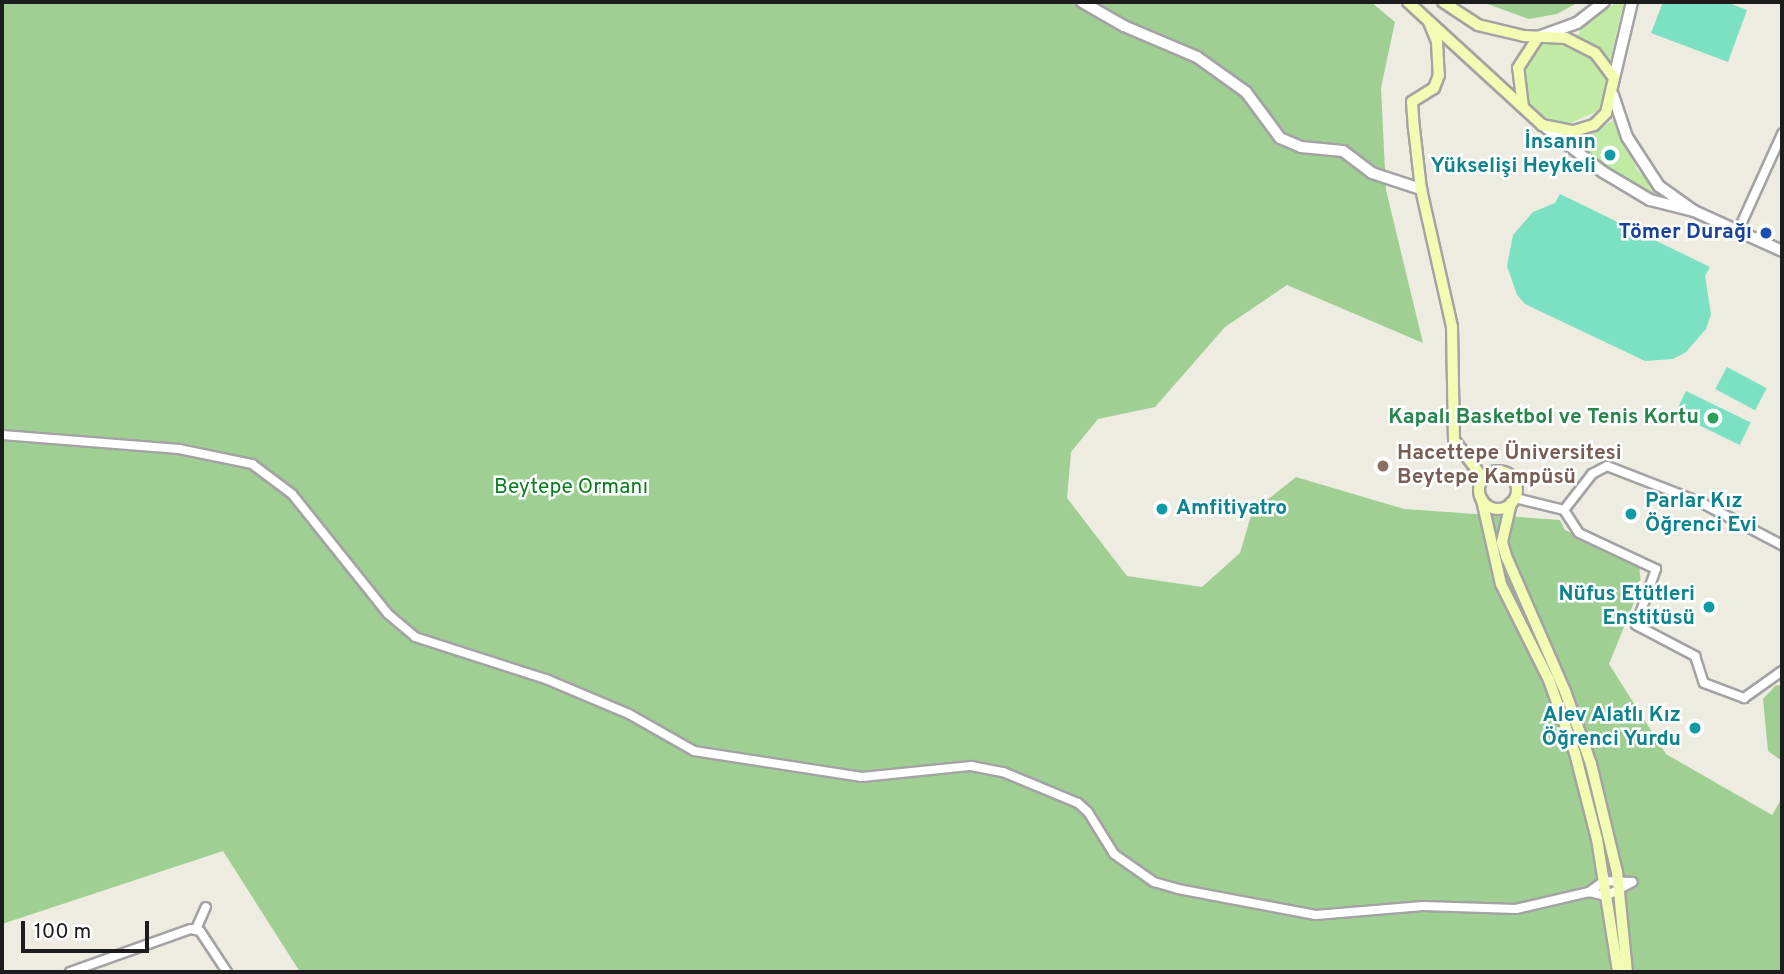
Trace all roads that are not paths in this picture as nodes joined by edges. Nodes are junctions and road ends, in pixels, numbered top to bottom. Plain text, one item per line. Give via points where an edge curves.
1 (1082, 2) edge
2 (1408, 2) edge
3 (1443, 2) edge
4 (1604, 2) edge
5 (1632, 2) edge
6 (1429, 22) junction
7 (1538, 37) junction
8 (1614, 78) junction
9 (1613, 95) junction
10 (1524, 110) junction
11 (1542, 125) junction
12 (1782, 134) edge
13 (1421, 190) junction
14 (1695, 211) junction
15 (1738, 231) junction
16 (1782, 251) edge
17 (2, 435) edge
18 (1483, 478) junction
19 (1482, 500) junction
20 (1513, 501) junction
21 (1564, 510) junction
22 (1782, 545) edge
23 (1782, 670) edge
24 (1618, 880) junction
25 (1604, 881) junction
26 (1589, 892) junction
27 (1619, 892) junction
28 (1606, 896) junction
29 (206, 907) dead end
30 (196, 929) junction
31 (70, 972) edge
32 (227, 972) edge
33 (1618, 972) edge
34 (1627, 972) edge

1 - 13 street via 1124,26 1197,57 1246,92 1280,138 1301,147 1343,151 1372,173
2 - 6 main road
3 - 7 main road via 1478,25
4 - 7 street via 1577,23
5 - 8 street
6 - 10 main road
6 - 13 main road via 1437,42 1437,85 1412,102
7 - 8 main road via 1555,36 1584,46 1602,59
7 - 10 main road via 1518,68
8 - 9 main road
9 - 11 main road via 1606,113 1587,128 1567,131
9 - 14 street via 1639,160 1659,186
10 - 11 main road
11 - 14 street via 1603,172 1650,200
12 - 15 street
13 - 18 main road via 1452,327 1454,440
14 - 15 street
15 - 16 street
17 - 26 street via 179,449 252,464 292,494 404,629 447,649 575,691 694,751 862,777 971,766 1003,772 1077,803 1088,812 1114,854 1154,882 1277,910 1316,915 1423,906 1516,909
18 - 19 main road
18 - 20 main road via 1493,472 1510,476 1517,486
19 - 20 main road via 1494,508
19 - 25 main road via 1501,584 1549,680 1575,753
20 - 21 street
20 - 24 main road via 1502,542 1591,764
21 - 22 street via 1592,474 1607,466 1700,502
21 - 23 street via 1579,533 1656,569 1636,625 1695,656 1704,683 1745,698
24 - 25 street
24 - 27 main road
25 - 26 street
25 - 28 main road
26 - 28 street
27 - 28 street
27 - 34 main road
28 - 33 main road
29 - 30 street
30 - 31 street
30 - 32 street

